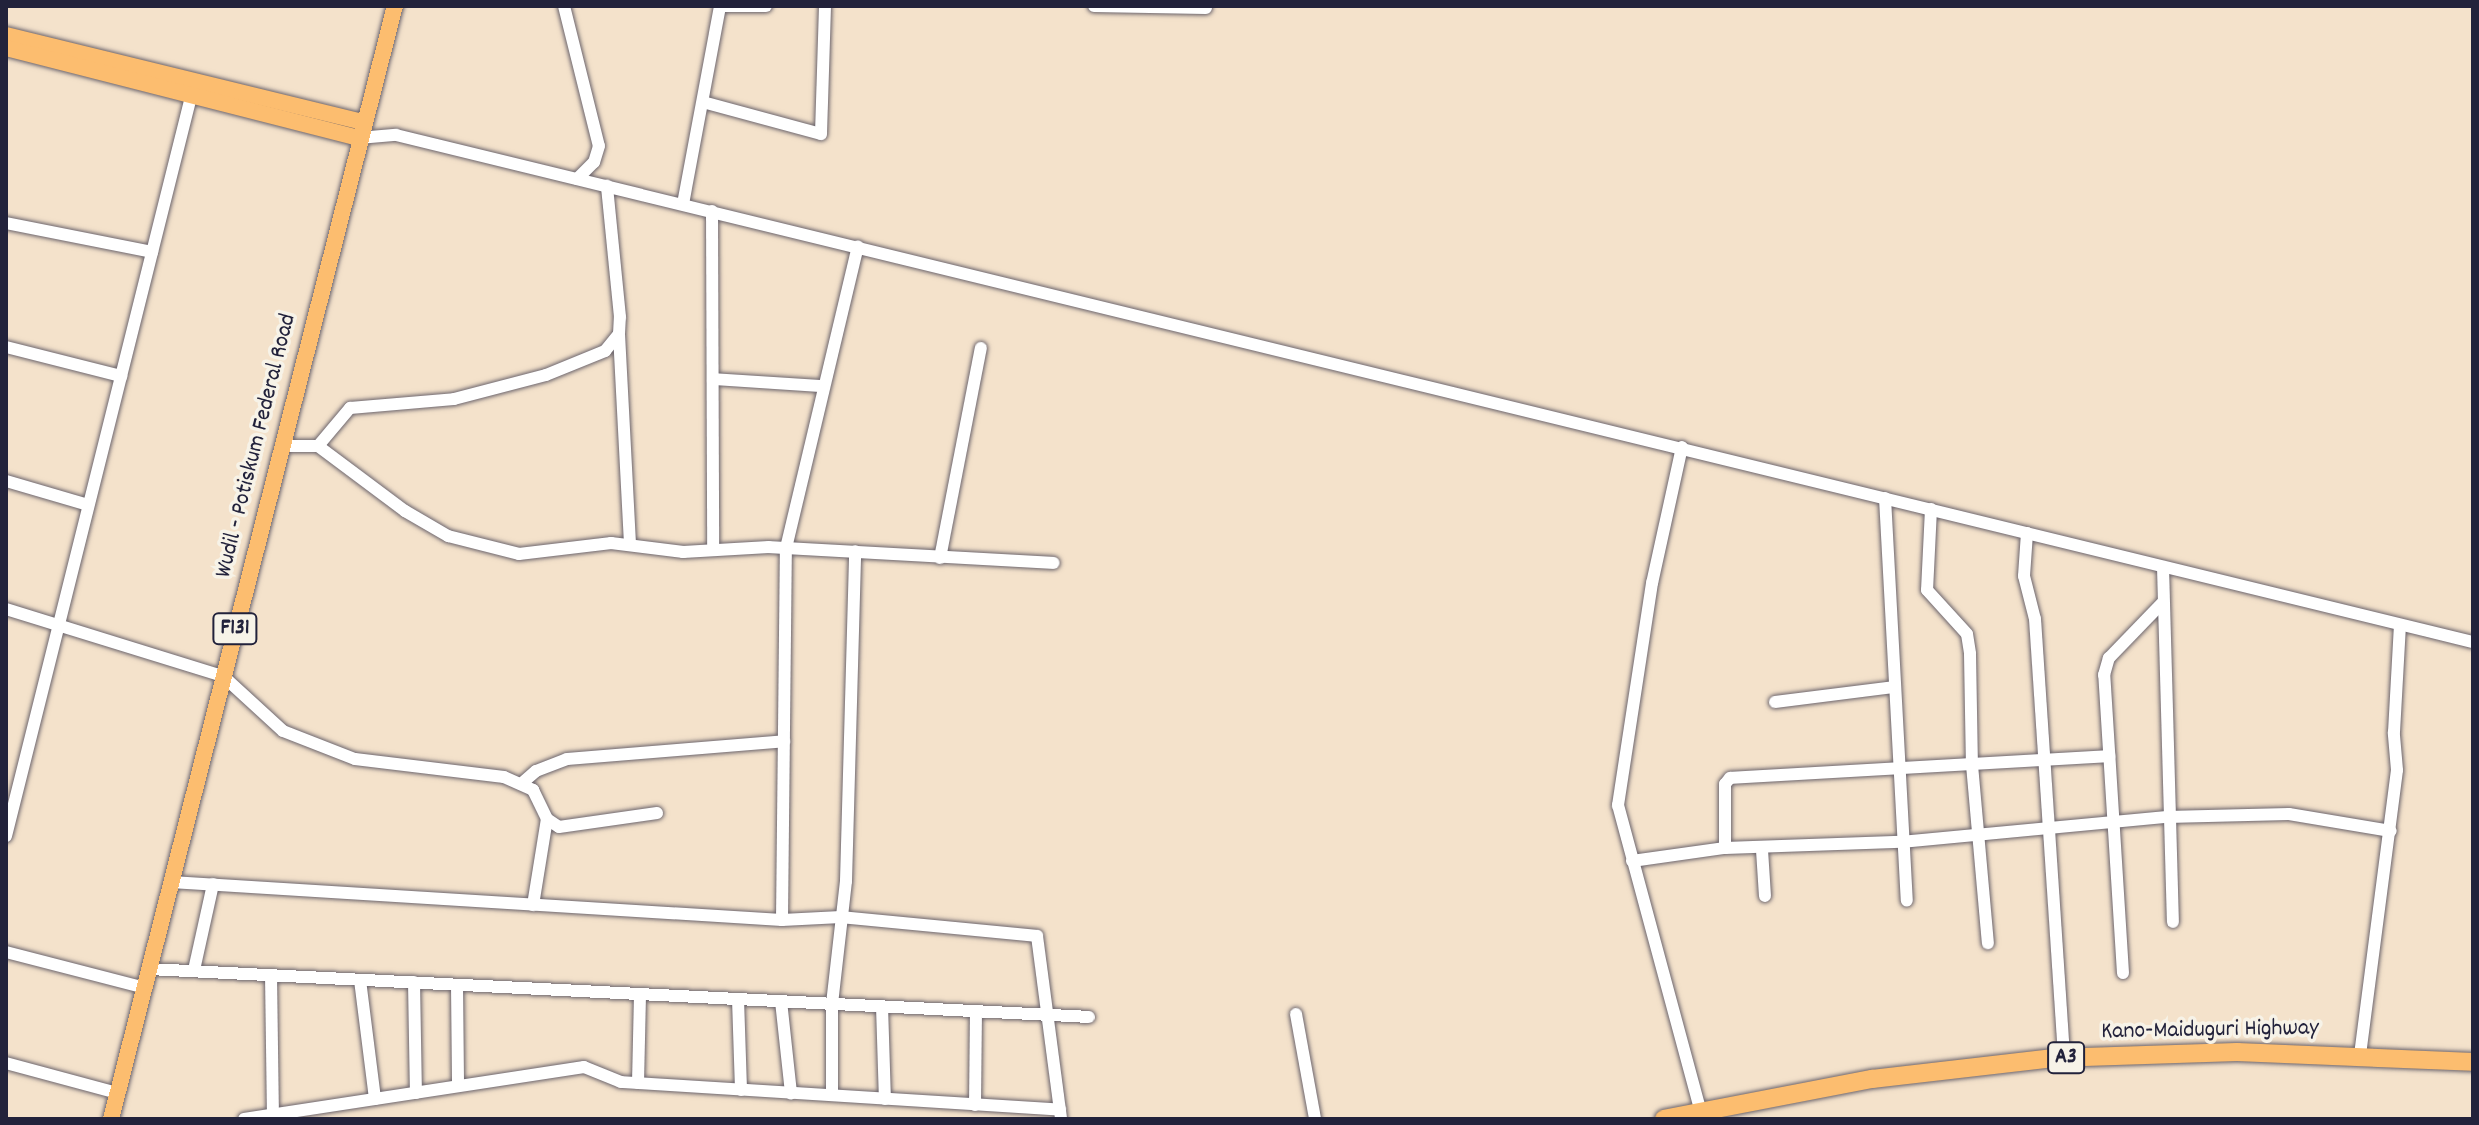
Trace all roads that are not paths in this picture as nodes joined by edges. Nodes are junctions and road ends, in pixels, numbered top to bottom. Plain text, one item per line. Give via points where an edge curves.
1 (395, 6) edge
2 (564, 6) edge
3 (720, 6) edge
4 (766, 6) edge
5 (825, 6) edge
6 (1094, 6) edge
7 (1206, 8) dead end
8 (6, 35) edge
9 (6, 48) edge
10 (192, 93) junction
11 (703, 102) junction
12 (361, 130) junction
13 (577, 179) junction
14 (607, 186) junction
15 (683, 204) junction
16 (712, 211) junction
17 (6, 223) edge
18 (858, 246) junction
19 (152, 252) junction
20 (619, 334) junction
21 (6, 347) edge
22 (981, 348) dead end
23 (121, 376) junction
24 (713, 379) junction
25 (822, 386) junction
26 (282, 446) junction
27 (318, 446) junction
28 (1682, 447) junction
29 (6, 481) edge
30 (1885, 498) junction
31 (88, 505) junction
32 (1931, 509) junction
33 (2027, 533) junction
34 (630, 545) junction
35 (713, 548) junction
36 (786, 548) junction
37 (855, 551) junction
38 (940, 558) junction
39 (1054, 563) dead end
40 (2163, 567) junction
41 (2163, 602) junction
42 (6, 609) edge
43 (58, 625) junction
44 (2400, 626) junction
45 (2473, 642) edge
46 (223, 676) junction
47 (1893, 687) junction
48 (1775, 702) dead end
49 (784, 741) junction
50 (2109, 756) junction
51 (2042, 757) junction
52 (1972, 765) junction
53 (1898, 769) junction
54 (521, 784) junction
55 (657, 813) dead end
56 (2167, 817) junction
57 (547, 819) junction
58 (2113, 821) junction
59 (2045, 828) junction
60 (2391, 831) junction
61 (1977, 835) junction
62 (6, 836) edge
63 (1901, 842) junction
64 (1725, 848) junction
65 (1762, 850) junction
66 (1632, 861) junction
67 (171, 882) junction
68 (213, 884) junction
69 (1765, 896) dead end
70 (1907, 900) dead end
71 (533, 905) junction
72 (841, 917) junction
73 (782, 920) junction
74 (2173, 922) dead end
75 (1988, 943) dead end
76 (6, 952) edge
77 (149, 969) junction
78 (194, 970) junction
79 (2123, 973) dead end
80 (271, 975) junction
81 (360, 980) junction
82 (414, 982) junction
83 (457, 985) junction
84 (145, 988) junction
85 (640, 994) junction
86 (738, 999) junction
87 (781, 1001) junction
88 (832, 1004) junction
89 (882, 1006) junction
90 (976, 1011) junction
91 (1296, 1014) dead end
92 (1046, 1015) junction
93 (1089, 1017) dead end
94 (2360, 1055) junction
95 (2064, 1058) junction
96 (2473, 1062) edge
97 (6, 1063) edge
98 (638, 1083) junction
99 (458, 1086) junction
100 (741, 1090) junction
101 (117, 1093) junction
102 (416, 1093) junction
103 (791, 1093) junction
104 (832, 1095) junction
105 (375, 1099) junction
106 (885, 1099) junction
107 (975, 1105) junction
108 (1701, 1112) junction
109 (1060, 1114) edge
110 (273, 1115) junction
111 (111, 1119) edge
112 (244, 1119) edge
113 (1315, 1119) edge
114 (1664, 1119) edge

1 - 12 main road, Wudil - Potiskum Federal Road
2 - 13 street via 599,146 594,162
3 - 4 street
3 - 11 street
5 - 11 street via 821,134
6 - 7 street
8 - 12 main road
9 - 10 main road
10 - 12 main road
10 - 19 street
11 - 15 street
12 - 13 street
12 - 26 main road, Wudil - Potiskum Federal Road / F131
13 - 14 street
14 - 15 street
14 - 20 street
15 - 16 street
16 - 18 street
16 - 24 street
17 - 19 street
18 - 25 street
18 - 28 street
19 - 23 street
20 - 27 street via 605,351 546,375 454,399 350,408
20 - 34 street
21 - 23 street
22 - 38 street
23 - 31 street
24 - 25 street
24 - 35 street
25 - 36 street
26 - 27 street
26 - 46 main road, Wudil - Potiskum Federal Road / F131
27 - 34 street via 405,511 479,547 519,554
28 - 30 street
28 - 66 street via 1652,583 1618,805
29 - 31 street
30 - 32 street
30 - 47 street
31 - 43 street
32 - 33 street
32 - 52 street via 1927,590 1967,634
33 - 40 street
33 - 51 street via 2024,576 2035,619
34 - 35 street via 683,552
35 - 36 street
36 - 37 street
36 - 49 street
37 - 38 street
37 - 72 street
38 - 39 street
40 - 41 street
40 - 44 street
41 - 50 street via 2105,666
41 - 56 street
42 - 43 street
43 - 46 street
43 - 62 street
44 - 45 street
44 - 60 street
46 - 54 street via 263,718 315,745 355,759 448,768
46 - 67 main road, Wudil - Potiskum Federal Road / F131
47 - 48 street
47 - 53 street
49 - 54 street via 567,759 536,771
49 - 73 street
50 - 51 street
50 - 58 street
51 - 52 street
51 - 59 street
52 - 53 street
52 - 61 street
53 - 63 street
53 - 64 street via 1730,778 1725,784
54 - 57 street via 533,790
55 - 57 street via 559,827
56 - 58 street
56 - 60 street via 2289,814
56 - 74 street
57 - 71 street
58 - 59 street
58 - 79 street
59 - 61 street
59 - 95 street via 2061,958
60 - 94 street
61 - 63 street
61 - 75 street
63 - 65 street
63 - 70 street
64 - 65 street
64 - 66 street
65 - 69 street
66 - 108 street
67 - 68 street
67 - 77 main road, Wudil - Potiskum Federal Road / F131
68 - 71 street
68 - 78 street
71 - 73 street
72 - 73 street
72 - 88 street
72 - 92 street via 1037,936
76 - 84 street
77 - 78 street
77 - 84 main road, Wudil - Potiskum Federal Road / F131
78 - 80 street
80 - 81 street
80 - 110 street
81 - 82 street
81 - 105 street
82 - 83 street
82 - 102 street
83 - 85 street
83 - 99 street
84 - 101 main road, Wudil - Potiskum Federal Road / F131
85 - 86 street
85 - 98 street
86 - 87 street
86 - 100 street
87 - 88 street
87 - 103 street
88 - 89 street
88 - 104 street
89 - 90 street
89 - 106 street
90 - 92 street
90 - 107 street
91 - 113 street
92 - 93 street
92 - 109 street
94 - 95 highway, Kano-Maiduguri Highway / A3 via 2237,1052
94 - 96 highway, Kano-Maiduguri Highway / A3
95 - 108 highway, Kano-Maiduguri Highway / A3 via 1872,1079
97 - 101 street
98 - 99 street via 584,1067
98 - 100 street
99 - 102 street
100 - 103 street
101 - 111 main road, Wudil - Potiskum Federal Road / F131
102 - 105 street
103 - 104 street
104 - 106 street
105 - 110 street
106 - 107 street
107 - 109 street
108 - 114 highway, Kano-Maiduguri Highway / A3
110 - 112 street

